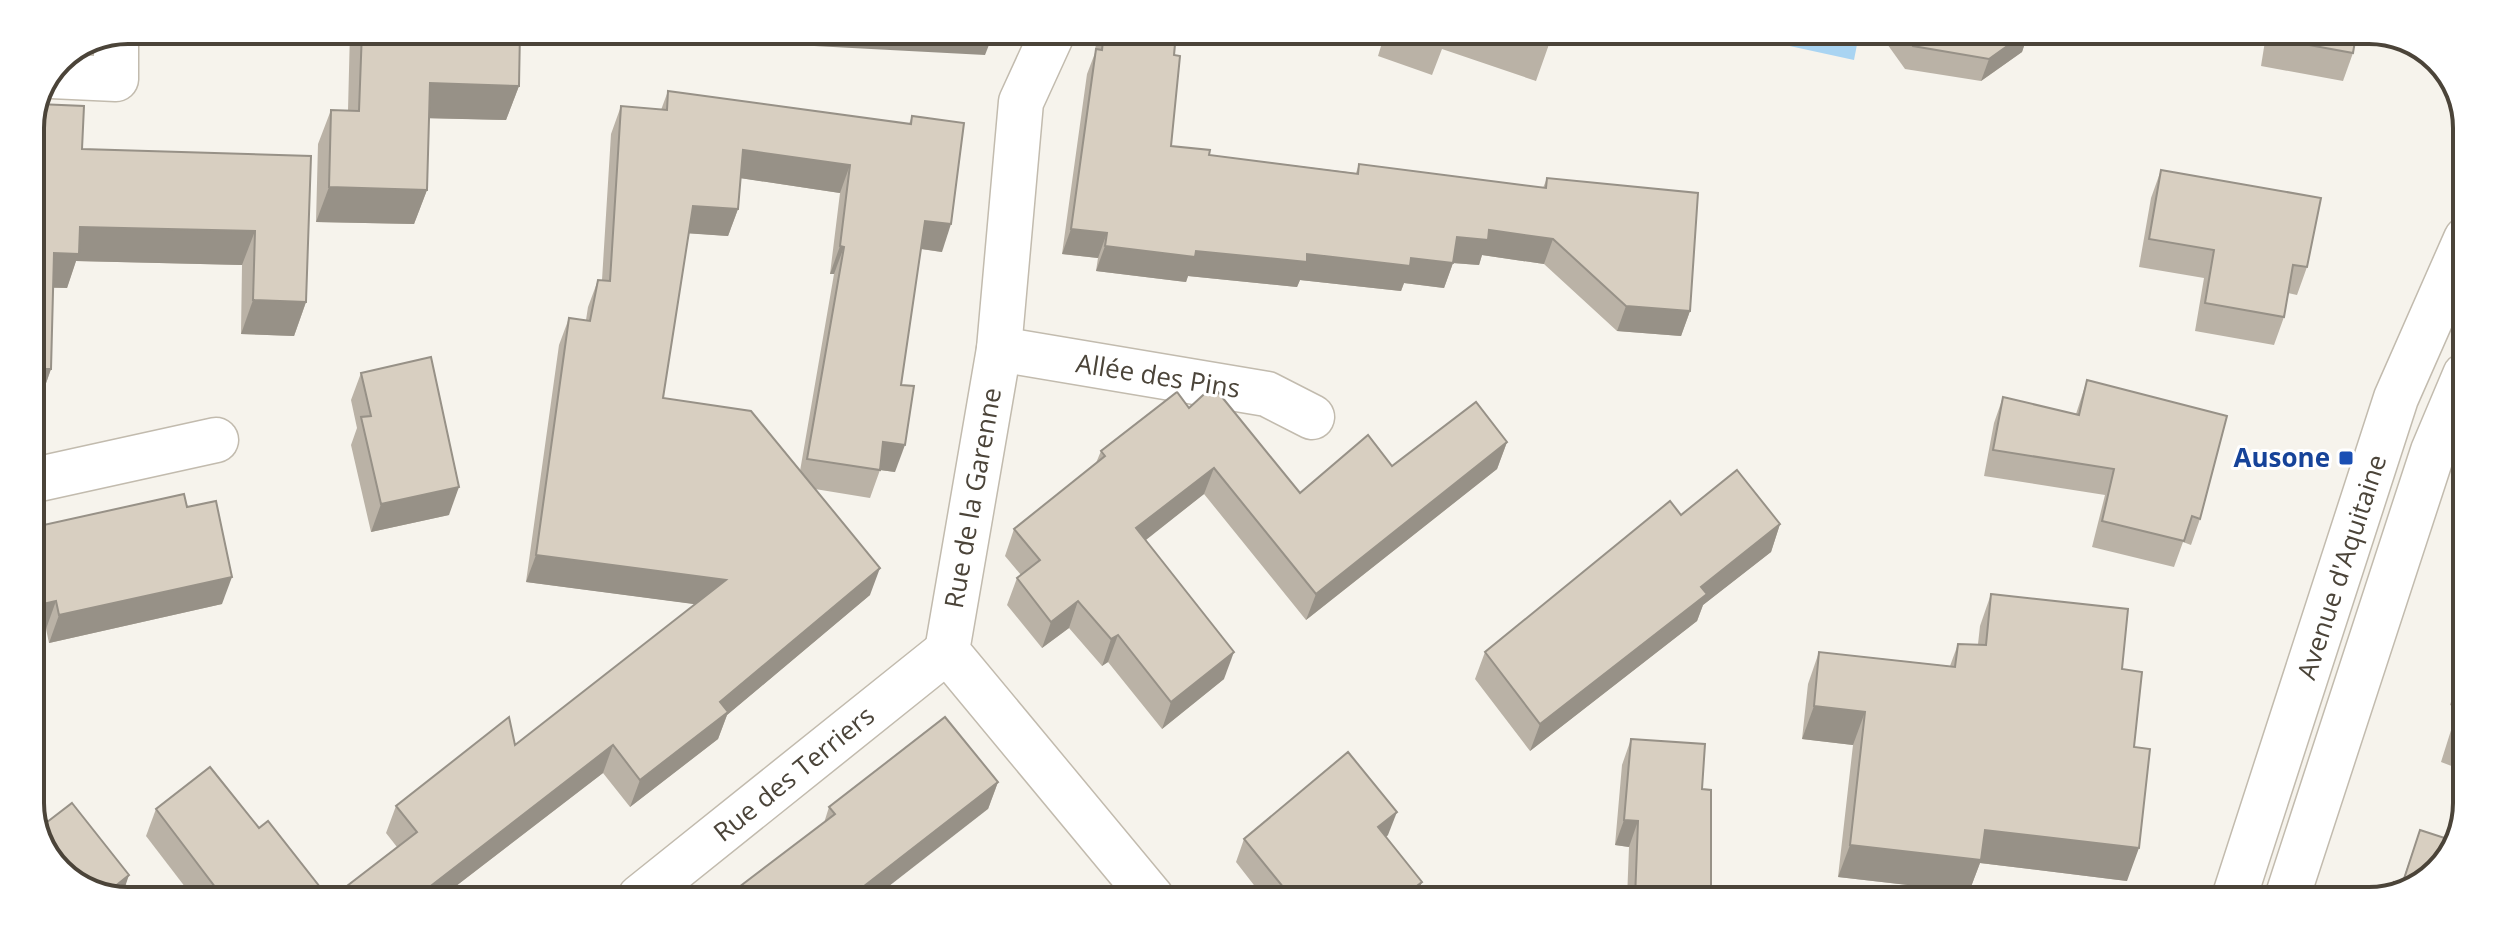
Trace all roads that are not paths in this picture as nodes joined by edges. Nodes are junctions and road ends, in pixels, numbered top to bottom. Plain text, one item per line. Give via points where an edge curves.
1 (1048, 44) edge
2 (116, 46) edge
3 (62, 77) edge
4 (2453, 269) edge
5 (999, 349) junction
6 (2453, 404) edge
7 (1312, 417) dead end
8 (216, 440) dead end
9 (44, 478) edge
10 (947, 651) junction
11 (652, 887) edge
12 (1143, 887) edge
13 (2238, 887) edge
14 (2291, 887) edge

1 - 5 street, Rue de la Garenne via 1021,102
2 - 3 street via 116,79
4 - 13 street, Avenue d'Aquitaine via 2396,398
5 - 7 street, Allée des Pins via 1267,394
5 - 10 street, Rue de la Garenne
6 - 14 street, Avenue d'Aquitaine
8 - 9 street
10 - 11 street, Rue des Terriers
10 - 12 street

